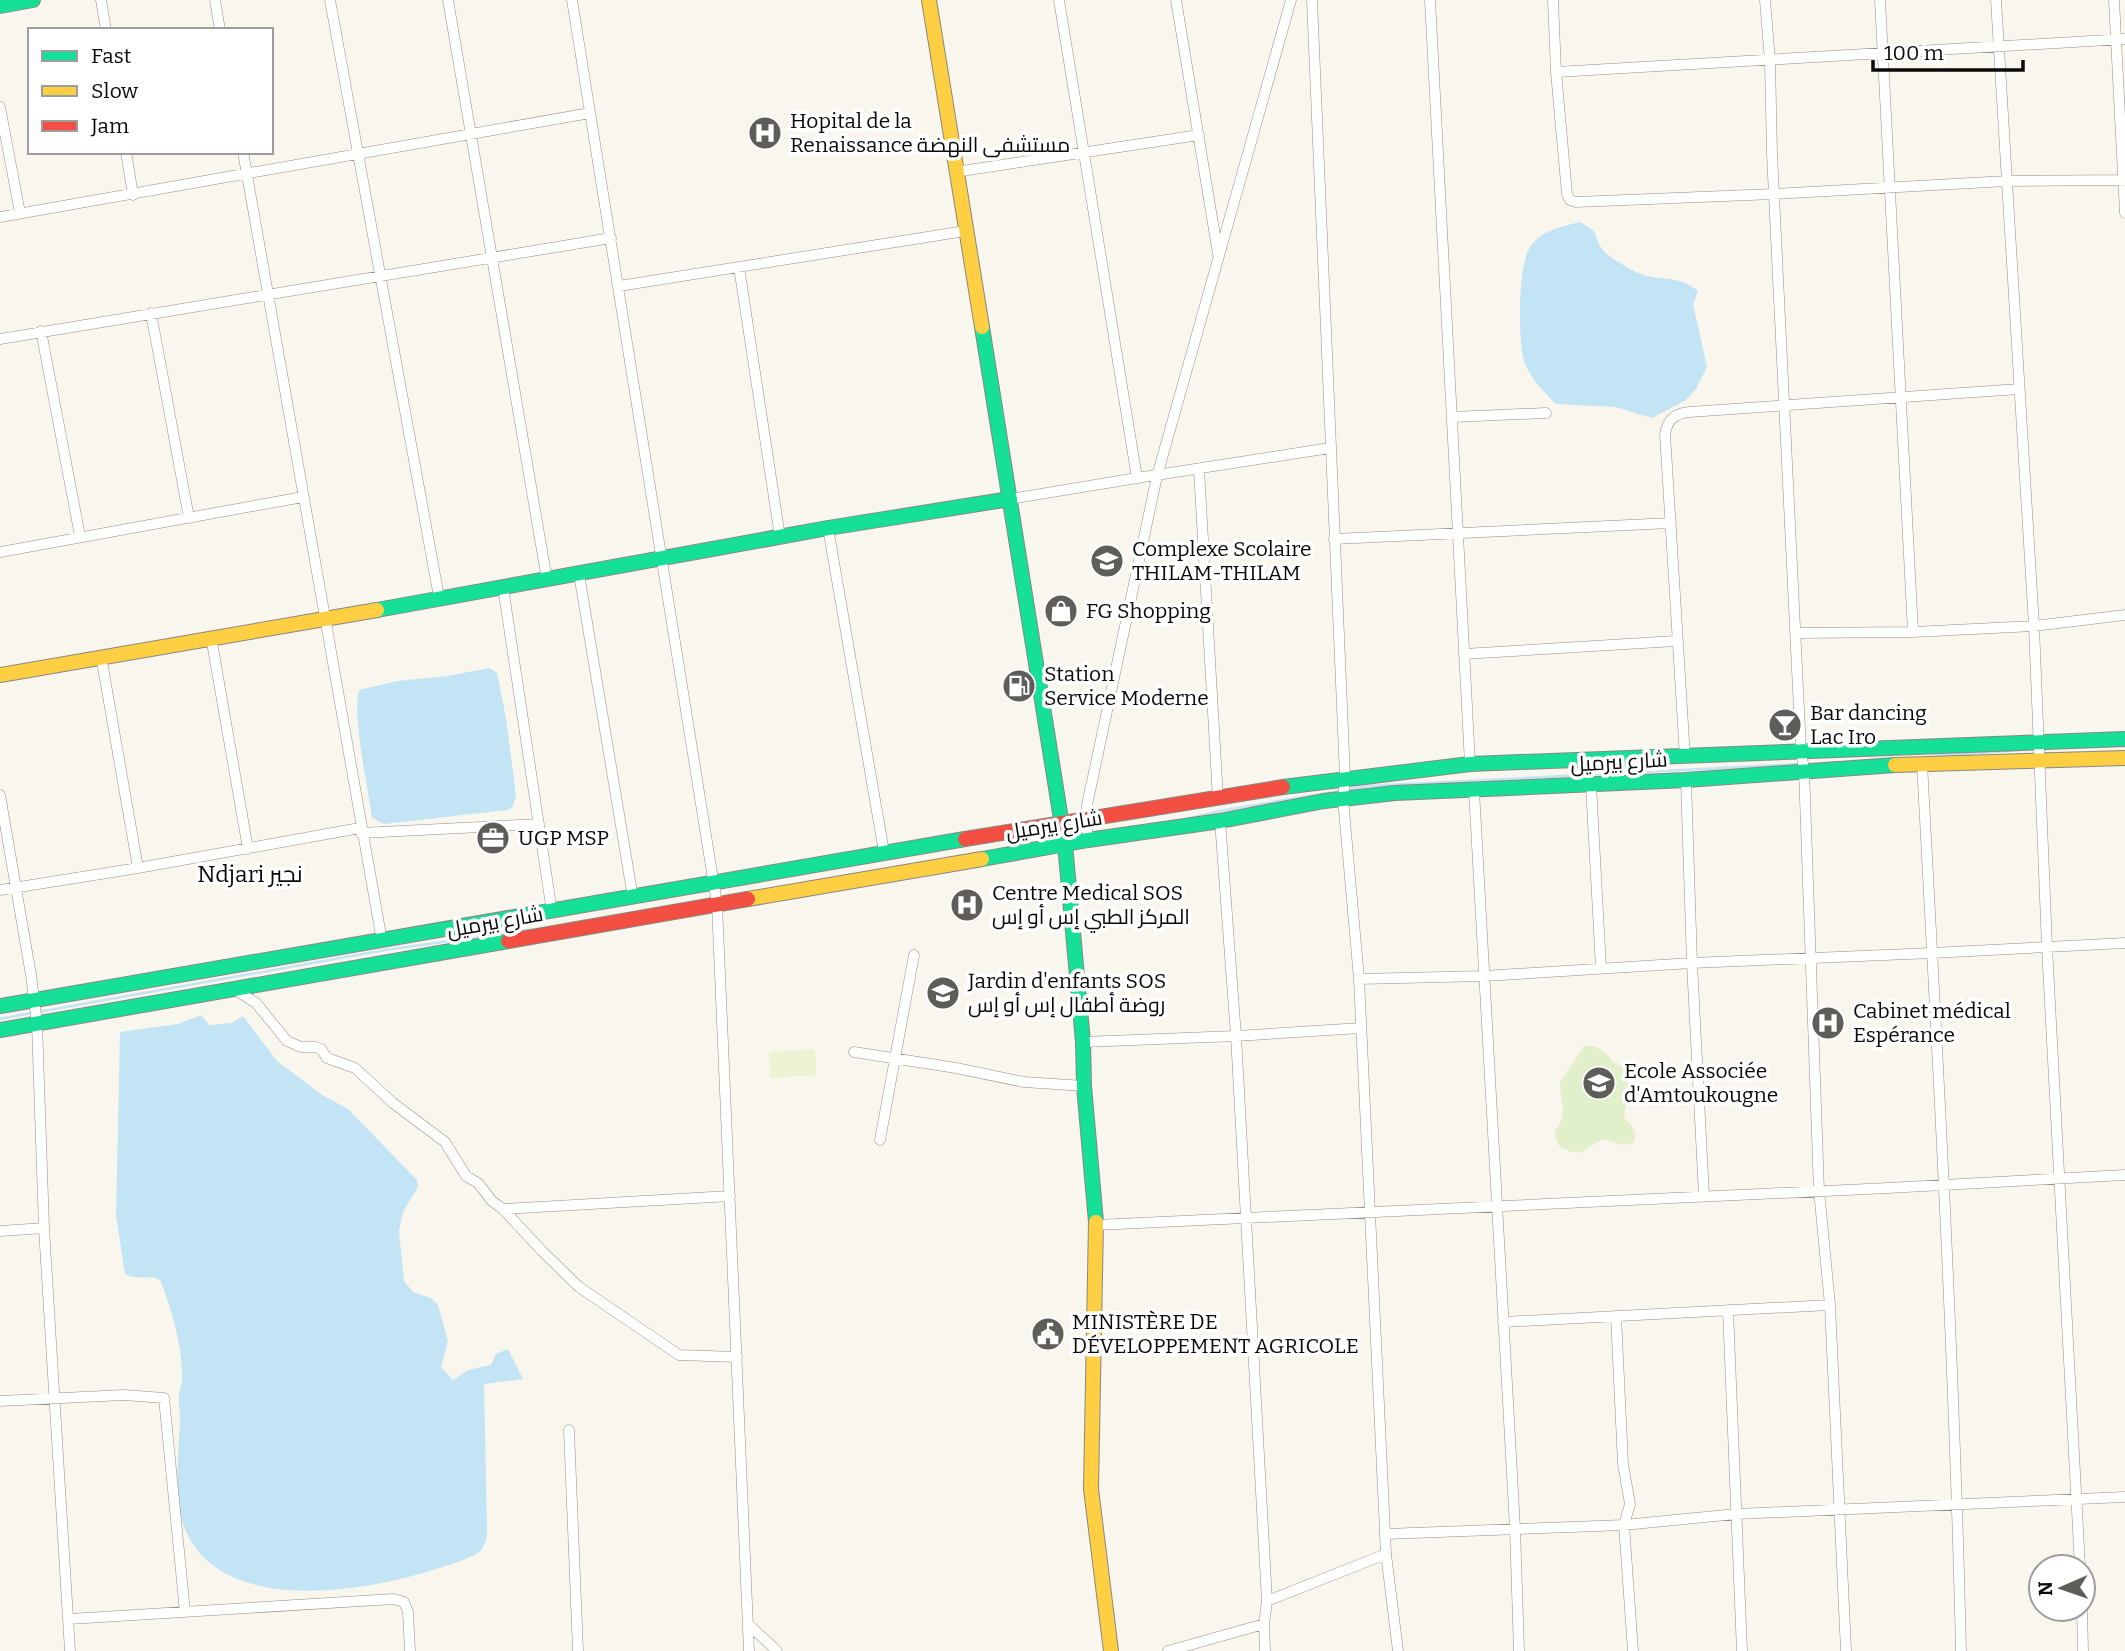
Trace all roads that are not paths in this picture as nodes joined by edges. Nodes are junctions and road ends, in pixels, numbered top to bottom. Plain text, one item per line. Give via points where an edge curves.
1 (33, 0) edge
2 (101, 0) edge
3 (215, 0) edge
4 (330, 0) edge
5 (448, 0) edge
6 (572, 0) edge
7 (929, 0) edge
8 (1059, 0) edge
9 (1177, 0) edge
10 (1291, 0) edge
11 (1312, 0) edge
12 (1430, 0) edge
13 (1553, 0) edge
14 (1765, 0) edge
15 (1880, 0) edge
16 (1997, 0) edge
17 (2114, 0) edge
18 (0, 6) edge
19 (106, 28) edge
20 (220, 28) edge
21 (2120, 39) edge
22 (1998, 47) junction
23 (1882, 54) junction
24 (1770, 61) junction
25 (1556, 72) junction
26 (0, 107) edge
27 (590, 113) junction
28 (470, 135) junction
29 (1199, 135) junction
30 (125, 154) edge
31 (243, 154) edge
32 (358, 154) junction
33 (1084, 154) junction
34 (955, 172) junction
35 (247, 174) junction
36 (2124, 180) edge
37 (2007, 181) junction
38 (1891, 188) junction
39 (1774, 194) junction
40 (132, 195) junction
41 (20, 213) junction
42 (2125, 213) edge
43 (0, 218) edge
44 (965, 231) junction
45 (611, 238) junction
46 (491, 257) junction
47 (1219, 258) junction
48 (739, 267) junction
49 (380, 276) junction
50 (619, 286) junction
51 (268, 294) junction
52 (151, 313) junction
53 (41, 331) junction
54 (0, 339) edge
55 (2019, 388) junction
56 (1899, 396) junction
57 (1785, 404) junction
58 (1546, 413) dead end
59 (1453, 417) junction
60 (1330, 448) junction
61 (1199, 470) junction
62 (1157, 476) junction
63 (1137, 478) junction
64 (303, 497) junction
65 (1010, 499) junction
66 (189, 518) junction
67 (1671, 523) junction
68 (828, 528) junction
69 (1458, 533) junction
70 (80, 536) junction
71 (780, 537) junction
72 (1334, 539) junction
73 (0, 552) edge
74 (661, 558) junction
75 (579, 574) junction
76 (547, 580) junction
77 (503, 587) junction
78 (439, 597) junction
79 (2125, 615) edge
80 (324, 618) junction
81 (2034, 626) junction
82 (1913, 632) junction
83 (1796, 633) junction
84 (211, 637) junction
85 (1676, 641) junction
86 (1464, 654) junction
87 (101, 656) junction
88 (0, 675) edge
89 (2125, 739) edge
90 (2040, 744) junction
91 (1801, 751) junction
92 (1685, 757) junction
93 (2125, 758) edge
94 (2040, 760) junction
95 (1922, 763) junction
96 (1470, 764) junction
97 (1804, 770) junction
98 (1345, 777) junction
99 (1686, 780) junction
100 (1591, 785) junction
101 (1474, 790) junction
102 (0, 795) edge
103 (1218, 799) junction
104 (1343, 799) junction
105 (1086, 820) junction
106 (1220, 821) junction
107 (539, 824) junction
108 (1062, 824) junction
109 (361, 830) junction
110 (1088, 839) junction
111 (1065, 844) junction
112 (248, 849) junction
113 (884, 852) junction
114 (138, 868) junction
115 (16, 887) junction
116 (0, 890) edge
117 (715, 894) junction
118 (633, 898) junction
119 (552, 912) junction
120 (382, 941) junction
121 (2125, 943) edge
122 (2047, 947) junction
123 (1932, 953) junction
124 (914, 955) dead end
125 (1810, 957) junction
126 (1692, 963) junction
127 (1601, 968) junction
128 (1485, 976) junction
129 (1359, 979) junction
130 (234, 989) junction
131 (0, 1006) edge
132 (36, 1012) junction
133 (1361, 1028) junction
134 (0, 1030) edge
135 (1236, 1036) junction
136 (1083, 1042) junction
137 (854, 1052) dead end
138 (896, 1058) junction
139 (1084, 1086) junction
140 (880, 1140) dead end
141 (2125, 1175) edge
142 (2061, 1179) junction
143 (1944, 1185) junction
144 (1819, 1191) junction
145 (730, 1196) junction
146 (1704, 1196) junction
147 (1498, 1205) junction
148 (503, 1209) junction
149 (1371, 1213) junction
150 (1245, 1219) junction
151 (1096, 1225) junction
152 (44, 1228) junction
153 (0, 1231) edge
154 (1830, 1305) junction
155 (1728, 1310) junction
156 (1616, 1316) junction
157 (1503, 1322) junction
158 (737, 1357) junction
159 (56, 1399) junction
160 (0, 1401) edge
161 (569, 1430) dead end
162 (2125, 1497) edge
163 (2078, 1499) junction
164 (1957, 1505) junction
165 (1840, 1510) junction
166 (1736, 1514) junction
167 (1624, 1525) junction
168 (1515, 1528) junction
169 (1386, 1534) junction
170 (2080, 1553) edge
171 (1386, 1554) junction
172 (1267, 1601) junction
173 (185, 1612) junction
174 (69, 1619) junction
175 (2083, 1623) edge
176 (748, 1624) junction
177 (1264, 1624) junction
178 (70, 1651) edge
179 (410, 1651) edge
180 (578, 1651) edge
181 (750, 1651) edge
182 (777, 1651) edge
183 (1111, 1651) edge
184 (1168, 1651) edge
185 (1265, 1651) edge
186 (1398, 1651) edge
187 (1519, 1651) edge
188 (1633, 1651) edge
189 (1742, 1651) edge
190 (1846, 1651) edge
191 (1961, 1651) edge
192 (2084, 1651) edge

1 - 18 street
2 - 19 street
3 - 20 street
4 - 32 street
5 - 28 street
6 - 27 street
7 - 34 street
8 - 33 street
9 - 29 street
10 - 47 street
11 - 60 street
12 - 59 street
13 - 25 street
14 - 24 street
15 - 23 street
16 - 22 street
17 - 21 street
21 - 22 street
21 - 36 street
22 - 23 street
22 - 37 street
23 - 24 street
23 - 38 street
24 - 25 street
24 - 39 street
25 - 39 street via 1570,200
26 - 41 street
27 - 28 street
27 - 45 street
28 - 32 street
28 - 46 street
29 - 33 street
29 - 47 street
30 - 40 street
31 - 35 street
32 - 35 street
32 - 49 street
33 - 34 street
33 - 63 street
34 - 44 street
35 - 40 street
35 - 51 street
36 - 37 street
36 - 42 street
37 - 38 street
37 - 55 street
38 - 39 street
38 - 56 street
39 - 57 street
40 - 41 street
41 - 43 street
44 - 48 street
44 - 65 street
45 - 46 street
45 - 50 street
46 - 49 street
46 - 76 street
47 - 62 street
48 - 50 street
48 - 71 street
49 - 51 street
49 - 78 street
50 - 74 street
51 - 52 street
51 - 64 street
52 - 53 street
52 - 66 street
53 - 54 street
53 - 70 street
55 - 56 street
55 - 81 street
56 - 57 street
56 - 82 street
57 - 67 street via 1677,414 1667,422
57 - 83 street
58 - 59 street
59 - 69 street
60 - 61 street
60 - 72 street
61 - 62 street
61 - 103 street
62 - 63 street
62 - 105 street
63 - 65 street
64 - 66 street
64 - 80 street
65 - 68 street
65 - 108 street
66 - 70 street
67 - 69 street
67 - 85 street
68 - 71 street
68 - 113 street
69 - 72 street
69 - 86 street
70 - 73 street
71 - 74 street
72 - 98 street
74 - 75 street
74 - 117 street
75 - 76 street
75 - 118 street
76 - 77 street
77 - 78 street
77 - 107 street
78 - 80 street
79 - 81 street
80 - 84 street
80 - 109 street
81 - 82 street
81 - 90 street
82 - 83 street
83 - 91 street
84 - 87 street
84 - 112 street
85 - 86 street
85 - 92 street
86 - 96 street
87 - 88 street
87 - 114 street
89 - 90 street, شارع بيرميل
90 - 91 street, شارع بيرميل
90 - 94 street
91 - 92 street, شارع بيرميل
91 - 97 street
92 - 96 street, شارع بيرميل
93 - 94 street, شارع بيرميل
94 - 95 street, شارع بيرميل
94 - 122 street
95 - 97 street, شارع بيرميل
95 - 123 street
96 - 98 street, شارع بيرميل
97 - 99 street, شارع بيرميل
97 - 125 street
98 - 103 street, شارع بيرميل
98 - 104 street
99 - 100 street, شارع بيرميل
99 - 126 street
100 - 101 street, شارع بيرميل
100 - 127 street
101 - 104 street, شارع بيرميل
101 - 128 street
102 - 115 street
103 - 105 street, شارع بيرميل
104 - 106 street, شارع بيرميل
104 - 129 street
105 - 108 street, شارع بيرميل
105 - 110 street
106 - 110 street, شارع بيرميل
106 - 135 street
107 - 109 street
107 - 119 street
108 - 111 street
108 - 113 street, شارع بيرميل
109 - 112 street
109 - 120 street
110 - 111 street, شارع بيرميل
111 - 117 street, شارع بيرميل
111 - 136 street
112 - 114 street
113 - 117 street, شارع بيرميل
114 - 115 street
115 - 116 street
115 - 132 street
117 - 118 street, شارع بيرميل
117 - 130 street, شارع بيرميل
117 - 145 street
118 - 119 street, شارع بيرميل
119 - 120 street, شارع بيرميل
120 - 132 street, شارع بيرميل
121 - 122 street
122 - 123 street
122 - 142 street
123 - 125 street
123 - 143 street
124 - 138 street
125 - 126 street
125 - 144 street
126 - 127 street
126 - 146 street
127 - 128 street
128 - 129 street
128 - 147 street
129 - 133 street
130 - 132 street, شارع بيرميل
130 - 148 street via 256,1003 287,1041 316,1047 327,1058 355,1068 445,1142 466,1176
131 - 132 street, شارع بيرميل
132 - 134 street, شارع بيرميل
132 - 152 street
133 - 135 street
133 - 149 street
135 - 136 street
135 - 150 street
136 - 139 street
137 - 138 street
138 - 139 street via 1024,1082
138 - 140 street
139 - 151 street
141 - 142 street
142 - 143 street
142 - 163 street
143 - 144 street
143 - 164 street
144 - 146 street
144 - 154 street
145 - 148 street
145 - 158 street
146 - 147 street
147 - 149 street
147 - 157 street
148 - 158 street via 579,1287 670,1350 687,1356
149 - 150 street
149 - 169 street
150 - 151 street
150 - 172 street
151 - 183 street via 1091,1489
152 - 153 street
152 - 159 street
154 - 155 street
154 - 165 street
155 - 156 street
155 - 166 street
156 - 157 street
156 - 167 street via 1623,1464 1630,1504
157 - 168 street
158 - 176 street
159 - 160 street
159 - 173 street via 163,1398
159 - 174 street
161 - 180 street
162 - 163 street
163 - 164 street
163 - 170 street
164 - 165 street
164 - 191 street
165 - 166 street
165 - 190 street
166 - 167 street
166 - 189 street
167 - 168 street
167 - 188 street
168 - 169 street
168 - 187 street
169 - 171 street
171 - 172 street
171 - 186 street
172 - 177 street
173 - 174 street
173 - 179 street via 394,1599 404,1602 408,1612
174 - 178 street
175 - 192 street
176 - 181 street
176 - 182 street
177 - 184 street
177 - 185 street

